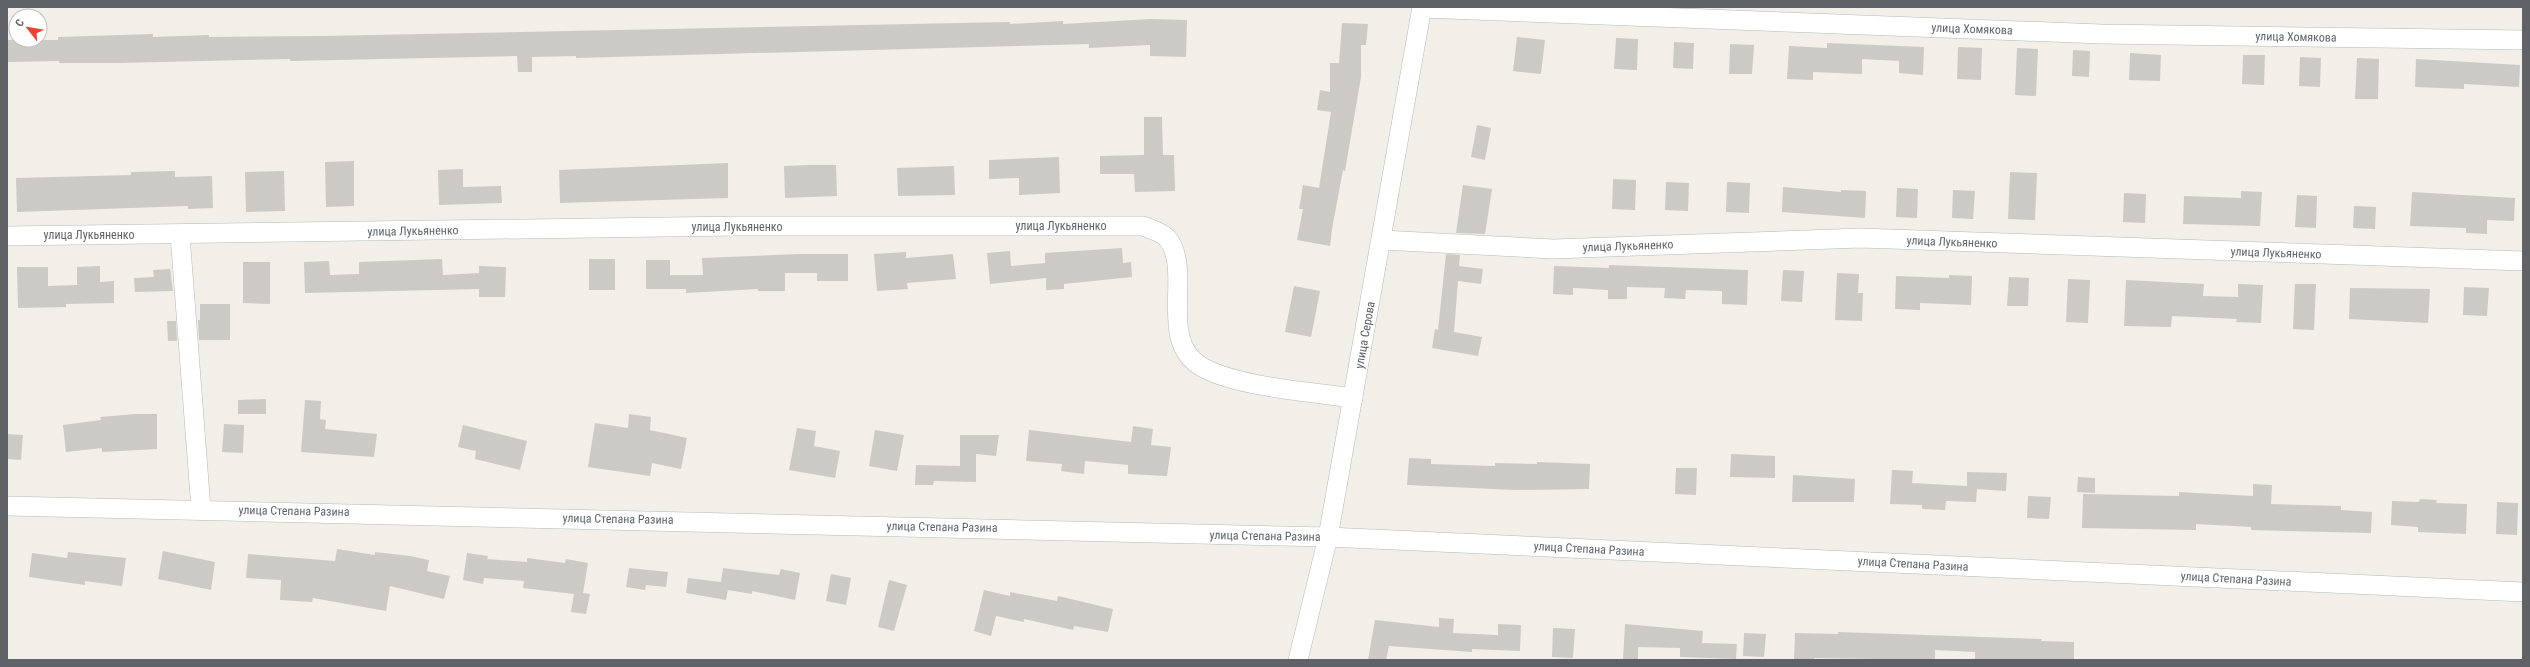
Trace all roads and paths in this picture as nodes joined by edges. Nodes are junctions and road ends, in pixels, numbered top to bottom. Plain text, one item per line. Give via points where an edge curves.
1 (1421, 8) edge
2 (2523, 40) edge
3 (180, 235) junction
4 (7, 236) edge
5 (1382, 240) junction
6 (2523, 261) edge
7 (1354, 398) junction
8 (7, 506) edge
9 (202, 509) junction
10 (1328, 537) junction
11 (2523, 592) edge
12 (1298, 660) edge

1 - 2 street, улица Хомякова via 2101,34
1 - 5 street, улица Серова
3 - 4 street, улица Лукьяненко
3 - 7 street, улица Лукьяненко via 737,226 1143,226 1167,237 1177,256 1176,304 1182,346 1200,367 1224,378
3 - 9 street
5 - 6 street, улица Лукьяненко via 1554,249 1860,238
5 - 7 street, улица Серова
7 - 10 street, улица Серова
8 - 9 street, улица Степана Разина
9 - 10 street, улица Степана Разина
10 - 11 street, улица Степана Разина
10 - 12 street, улица Серова

